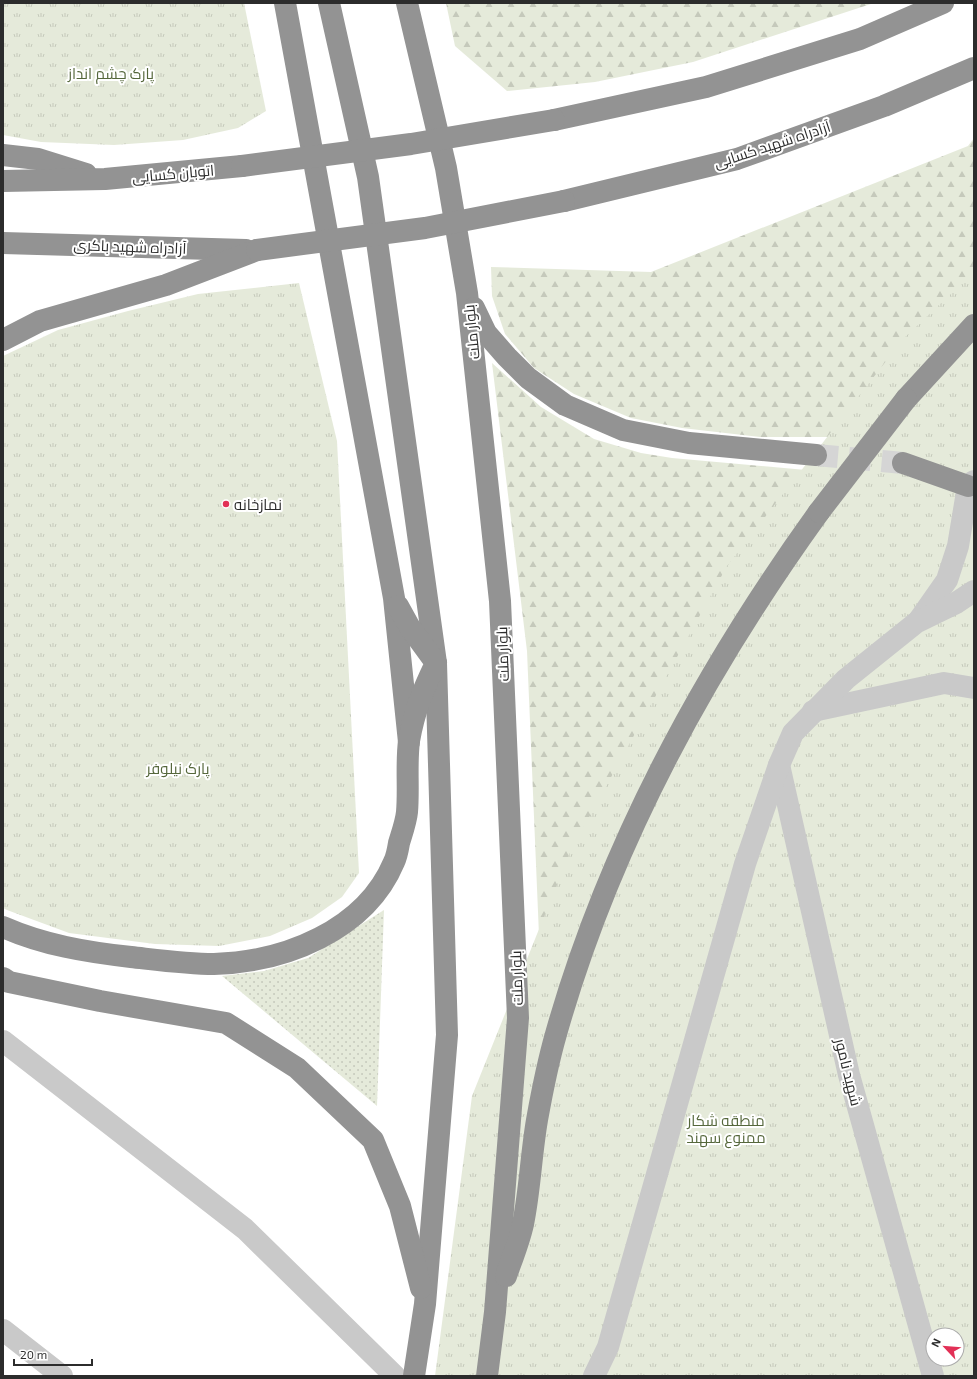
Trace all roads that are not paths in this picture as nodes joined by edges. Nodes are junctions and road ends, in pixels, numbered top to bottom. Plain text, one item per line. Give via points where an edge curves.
1 (285, 3) edge
2 (329, 3) edge
3 (407, 3) edge
4 (943, 3) edge
5 (974, 68) edge
6 (3, 155) edge
7 (105, 179) junction
8 (3, 181) edge
9 (3, 243) edge
10 (257, 250) junction
11 (466, 293) junction
12 (974, 325) edge
13 (3, 340) edge
14 (816, 456) tunnel mouth
15 (903, 463) tunnel mouth
16 (971, 484) edge
17 (974, 591) edge
18 (394, 598) junction
19 (917, 622) junction
20 (436, 662) junction
21 (974, 688) edge
22 (813, 711) junction
23 (409, 742) junction
24 (779, 765) junction
25 (3, 927) edge
26 (3, 978) edge
27 (3, 1041) edge
28 (425, 1304) junction
29 (495, 1312) junction
30 (3, 1330) edge
31 (62, 1376) edge
32 (396, 1376) edge
33 (414, 1376) edge
34 (487, 1376) edge
35 (594, 1376) edge
36 (933, 1376) edge

1 - 18 highway
2 - 20 highway via 368,178
3 - 11 highway, بلوار ملت via 446,168
4 - 7 highway, اتوبان کسایی, bridge via 860,39 706,87 554,120 411,144 242,166
5 - 10 highway, آزادراه شهید کسایی, bridge via 884,106 737,159 564,201 425,228
6 - 7 highway via 38,159
7 - 8 highway
9 - 10 highway, آزادراه شهید باکری
10 - 13 highway via 166,284 40,321
11 - 14 highway via 486,333 507,357 528,378 565,405 623,430 689,443
11 - 29 highway, بلوار ملت via 500,601 518,1018
12 - 29 highway, bridge via 906,399 819,512 757,602 684,725 644,806 580,955 555,1037 537,1120 522,1225
15 - 16 highway
16 - 19 street via 958,546 947,580
17 - 19 street
18 - 20 highway via 409,626
18 - 23 highway
19 - 22 street via 846,679
20 - 23 highway via 418,700
20 - 28 highway via 447,1035
21 - 22 street via 944,683
22 - 24 street via 793,733
23 - 25 highway via 407,813 395,861 375,896 345,922 314,941 284,953 248,961 213,964 88,952 53,945
24 - 35 street via 745,864 608,1347
24 - 36 street, شهید نامور via 849,1075
26 - 28 highway via 9,982 100,1001 226,1024 297,1068 373,1140 400,1206
27 - 32 street via 245,1229
28 - 33 highway
29 - 34 highway
30 - 31 street

